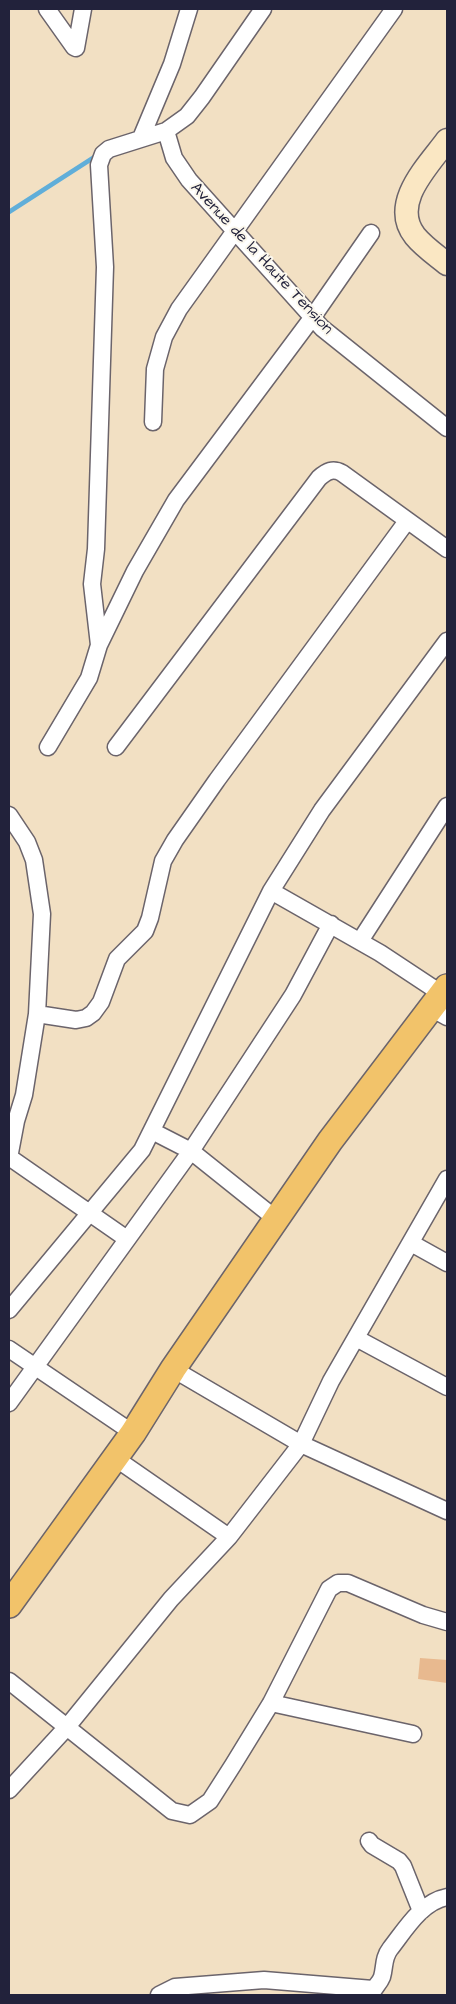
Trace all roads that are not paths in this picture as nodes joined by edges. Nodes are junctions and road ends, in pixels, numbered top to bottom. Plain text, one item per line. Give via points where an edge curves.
1 (46, 9) edge
2 (83, 9) edge
3 (189, 9) edge
4 (263, 9) edge
5 (394, 9) edge
6 (166, 131) junction
7 (141, 138) junction
8 (447, 140) edge
9 (234, 231) junction
10 (371, 233) dead end
11 (447, 264) edge
12 (312, 318) junction
13 (152, 422) dead end
14 (447, 428) edge
15 (407, 521) junction
16 (447, 549) edge
17 (447, 641) edge
18 (99, 645) junction
19 (48, 747) dead end
20 (116, 747) dead end
21 (447, 806) edge
22 (9, 815) edge
23 (271, 892) junction
24 (331, 924) junction
25 (360, 941) junction
26 (442, 1001) edge
27 (37, 1014) junction
28 (152, 1131) junction
29 (191, 1151) junction
30 (9, 1157) edge
31 (447, 1179) edge
32 (88, 1213) junction
33 (276, 1219) junction
34 (127, 1239) junction
35 (412, 1243) junction
36 (447, 1263) edge
37 (9, 1310) edge
38 (356, 1338) junction
39 (9, 1349) edge
40 (34, 1367) junction
41 (173, 1369) junction
42 (447, 1386) edge
43 (9, 1403) edge
44 (133, 1433) junction
45 (301, 1444) junction
46 (114, 1458) junction
47 (447, 1511) edge
48 (229, 1537) junction
49 (9, 1605) edge
50 (447, 1622) edge
51 (9, 1681) edge
52 (271, 1702) junction
53 (67, 1727) junction
54 (413, 1734) dead end
55 (9, 1790) edge
56 (369, 1841) dead end
57 (447, 1897) edge
58 (421, 1911) junction
59 (263, 1988) edge
60 (373, 1992) edge
61 (159, 1995) edge

1 - 2 street via 76,48
3 - 7 street via 172,64
4 - 6 street via 202,98 187,116
5 - 9 street
6 - 7 street
6 - 9 street, Avenue de la Haute Tension via 174,158
7 - 18 street via 109,149 99,165 105,267 96,549 92,584
8 - 11 street via 414,186 408,198 407,212 414,234
9 - 12 street, Avenue de la Haute Tension
9 - 13 street via 164,336 155,369
10 - 12 street
12 - 14 street, Avenue de la Haute Tension
12 - 18 street via 176,500
15 - 16 street
15 - 20 street via 337,470 319,478
15 - 27 street via 171,846 145,931 117,959 94,1013 76,1020
17 - 23 street via 322,810
18 - 19 street via 89,678
21 - 25 street
22 - 27 street via 27,842 34,860 42,914
23 - 24 street
23 - 28 street
24 - 25 street
24 - 29 street via 293,995
25 - 26 street
26 - 33 main road via 330,1141
27 - 30 street via 24,1095
28 - 29 street
28 - 32 street via 138,1154
29 - 33 street
29 - 34 street
30 - 32 street
31 - 35 street
32 - 34 street
32 - 37 street
33 - 41 main road
34 - 40 street
35 - 36 street
35 - 38 street
38 - 42 street
38 - 45 street
39 - 40 street
40 - 43 street
40 - 44 street
41 - 44 main road
41 - 45 street
44 - 46 main road
45 - 47 street
45 - 48 street
46 - 48 street
46 - 49 main road
48 - 53 street via 171,1600
50 - 52 street via 348,1583 338,1583 329,1589
51 - 53 street
52 - 53 street via 210,1801 190,1815 172,1811
52 - 54 street
53 - 55 street
56 - 58 street via 399,1861
57 - 58 street
58 - 60 street via 385,1955 381,1978
59 - 60 street
59 - 61 street via 175,1987

